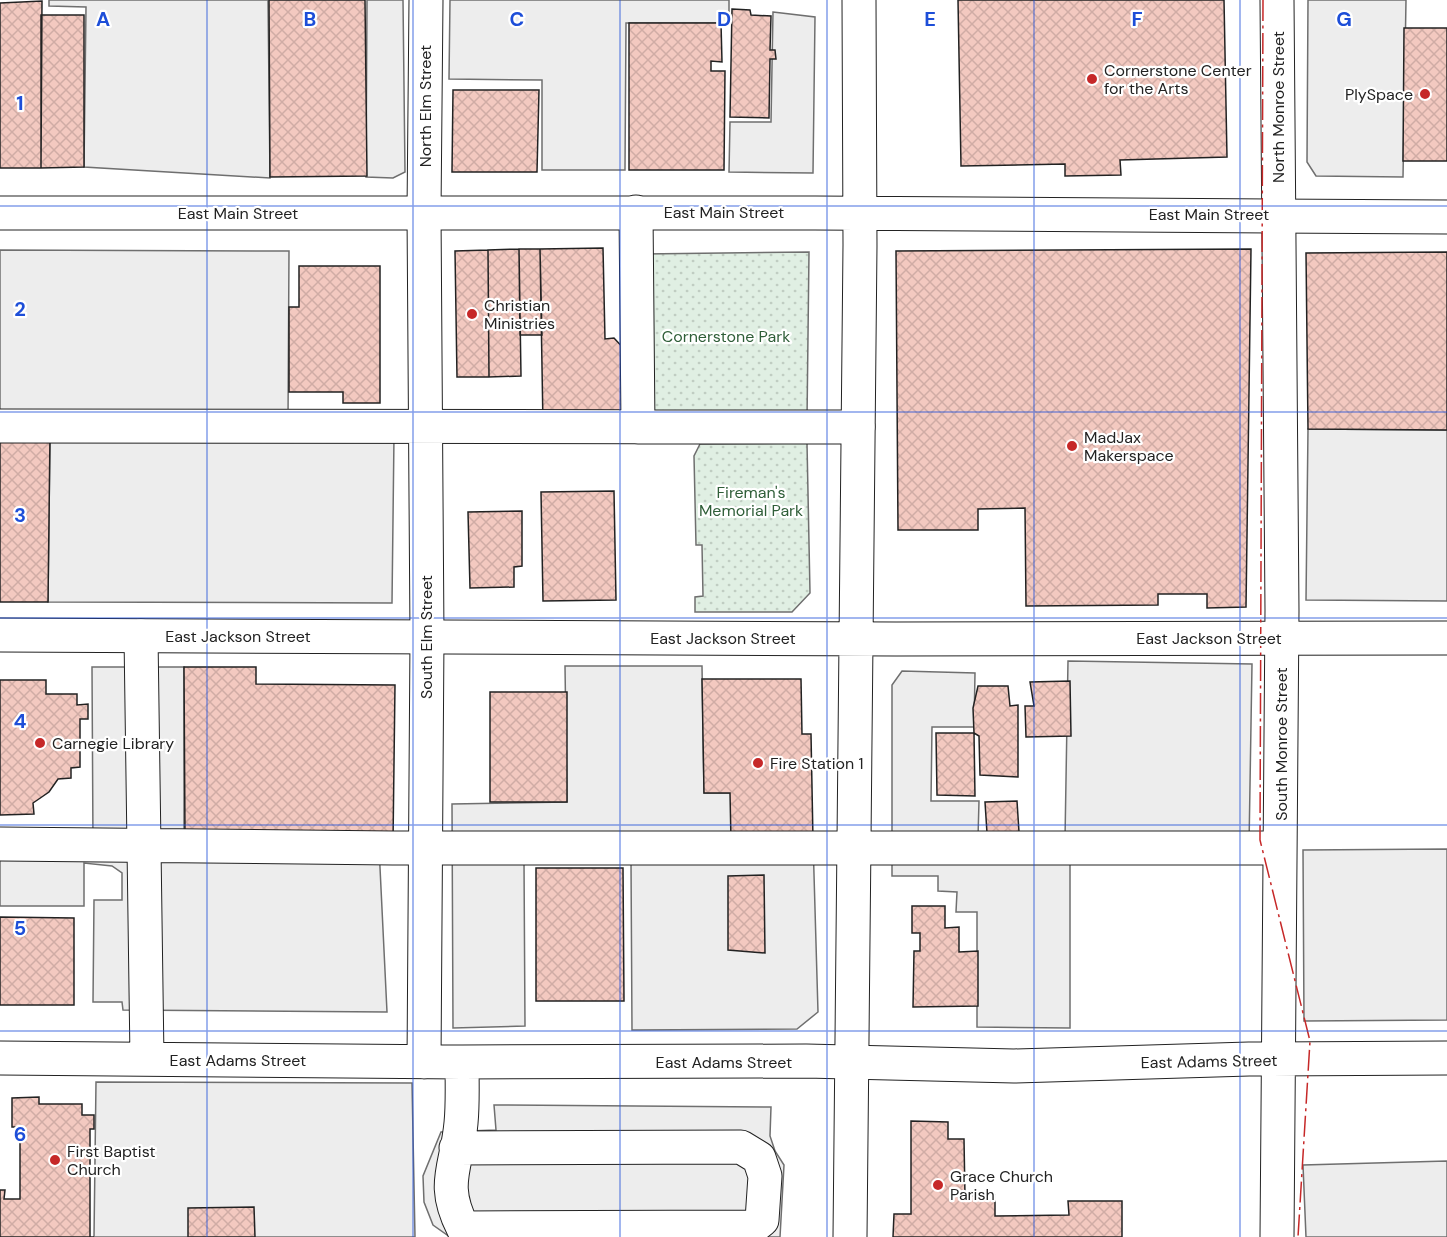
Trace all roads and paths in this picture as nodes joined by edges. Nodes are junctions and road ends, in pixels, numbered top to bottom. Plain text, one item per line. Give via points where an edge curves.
1 (426, 0) edge
2 (859, 0) edge
3 (1277, 0) edge
4 (424, 212) junction
5 (636, 212) junction
6 (0, 213) edge
7 (860, 213) junction
8 (1279, 214) junction
9 (1447, 217) edge
10 (0, 426) edge
11 (638, 427) junction
12 (858, 427) junction
13 (425, 428) junction
14 (0, 635) edge
15 (141, 636) junction
16 (427, 637) junction
17 (1282, 638) junction
18 (1447, 638) edge
19 (856, 639) junction
20 (0, 844) edge
21 (144, 845) junction
22 (853, 847) junction
23 (425, 848) junction
24 (1280, 848) junction
25 (0, 1058) edge
26 (1447, 1058) edge
27 (147, 1059) junction
28 (1278, 1060) junction
29 (424, 1062) junction
30 (462, 1062) junction
31 (850, 1064) junction
32 (456, 1148) junction
33 (762, 1230) edge
34 (850, 1237) edge
35 (1277, 1237) edge

1 - 4 main road, North Elm Street
2 - 7 main road
3 - 8 main road, North Monroe Street
4 - 5 main road, East Main Street
4 - 6 main road, East Main Street
4 - 13 main road, South Elm Street
5 - 7 main road, East Main Street
5 - 11 main road
7 - 8 main road, East Main Street
7 - 12 main road
8 - 9 main road, East Main Street
8 - 17 main road, South Monroe Street
10 - 13 main road
11 - 12 main road
11 - 13 main road
12 - 19 main road
13 - 16 main road, South Elm Street
14 - 15 main road, East Jackson Street
15 - 16 main road, East Jackson Street
15 - 21 main road
16 - 19 main road, East Jackson Street
16 - 23 main road, South Elm Street
17 - 18 main road, East Jackson Street
17 - 19 main road, East Jackson Street
17 - 24 main road, South Monroe Street
19 - 22 main road
20 - 21 main road
21 - 23 main road
21 - 27 main road
22 - 23 main road
22 - 24 main road
22 - 31 main road
23 - 29 main road, South Elm Street
24 - 28 main road, South Monroe Street
25 - 27 main road, East Adams Street
26 - 28 main road, East Adams Street
27 - 29 main road, East Adams Street
28 - 31 main road, East Adams Street via 1014,1066
28 - 35 main road, South Monroe Street
29 - 30 main road, East Adams Street
30 - 31 main road, East Adams Street
30 - 32 main road via 461,1124
31 - 34 main road
32 - 33 main road via 741,1147 759,1158 765,1176
32 - 33 main road via 450,1188 453,1208 463,1228

